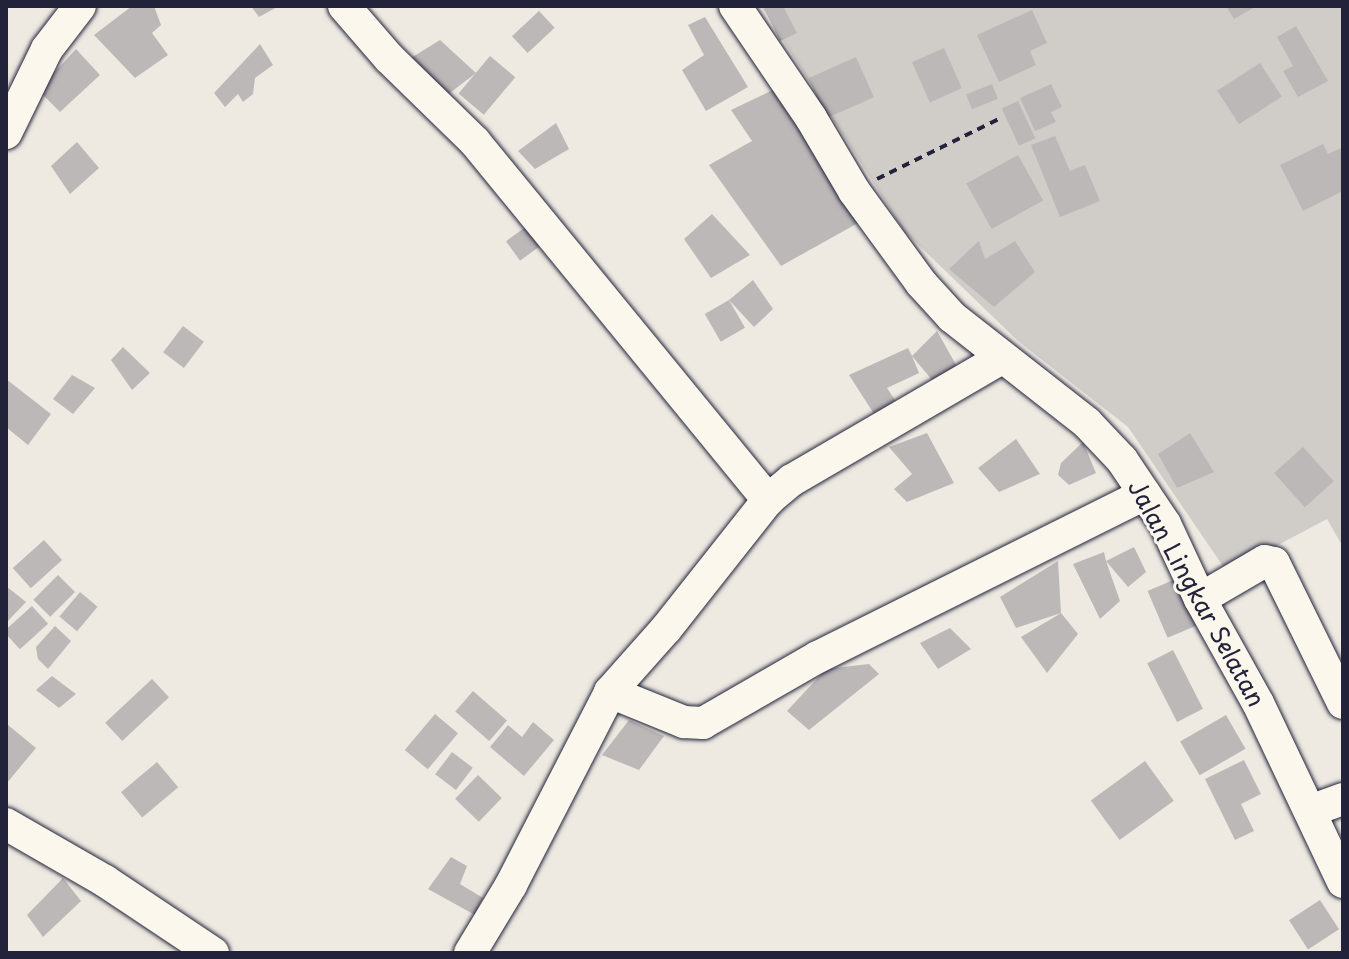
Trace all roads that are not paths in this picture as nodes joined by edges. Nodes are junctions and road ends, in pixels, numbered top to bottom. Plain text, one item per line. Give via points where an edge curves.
1 (80, 6) edge
2 (344, 6) edge
3 (735, 6) edge
4 (6, 133) edge
5 (1002, 358) junction
6 (1145, 494) junction
7 (768, 500) junction
8 (1200, 599) junction
9 (610, 692) junction
10 (1343, 703) edge
11 (1343, 799) edge
12 (1310, 811) junction
13 (6, 824) edge
14 (1343, 882) edge
15 (213, 953) edge
16 (470, 953) edge

1 - 4 street via 47,49
2 - 7 street via 475,142
3 - 5 street, Jalan Lingkar Selatan via 854,191 921,283
5 - 6 street, Jalan Lingkar Selatan via 1087,423
5 - 7 street via 792,480
6 - 8 street, Jalan Lingkar Selatan
6 - 9 street via 818,657 703,723 684,722
7 - 9 street
8 - 10 street via 1265,561 1274,563
8 - 12 street, Jalan Lingkar Selatan
9 - 16 street via 518,872
11 - 12 street
12 - 14 street, Jalan Lingkar Selatan
13 - 15 street

